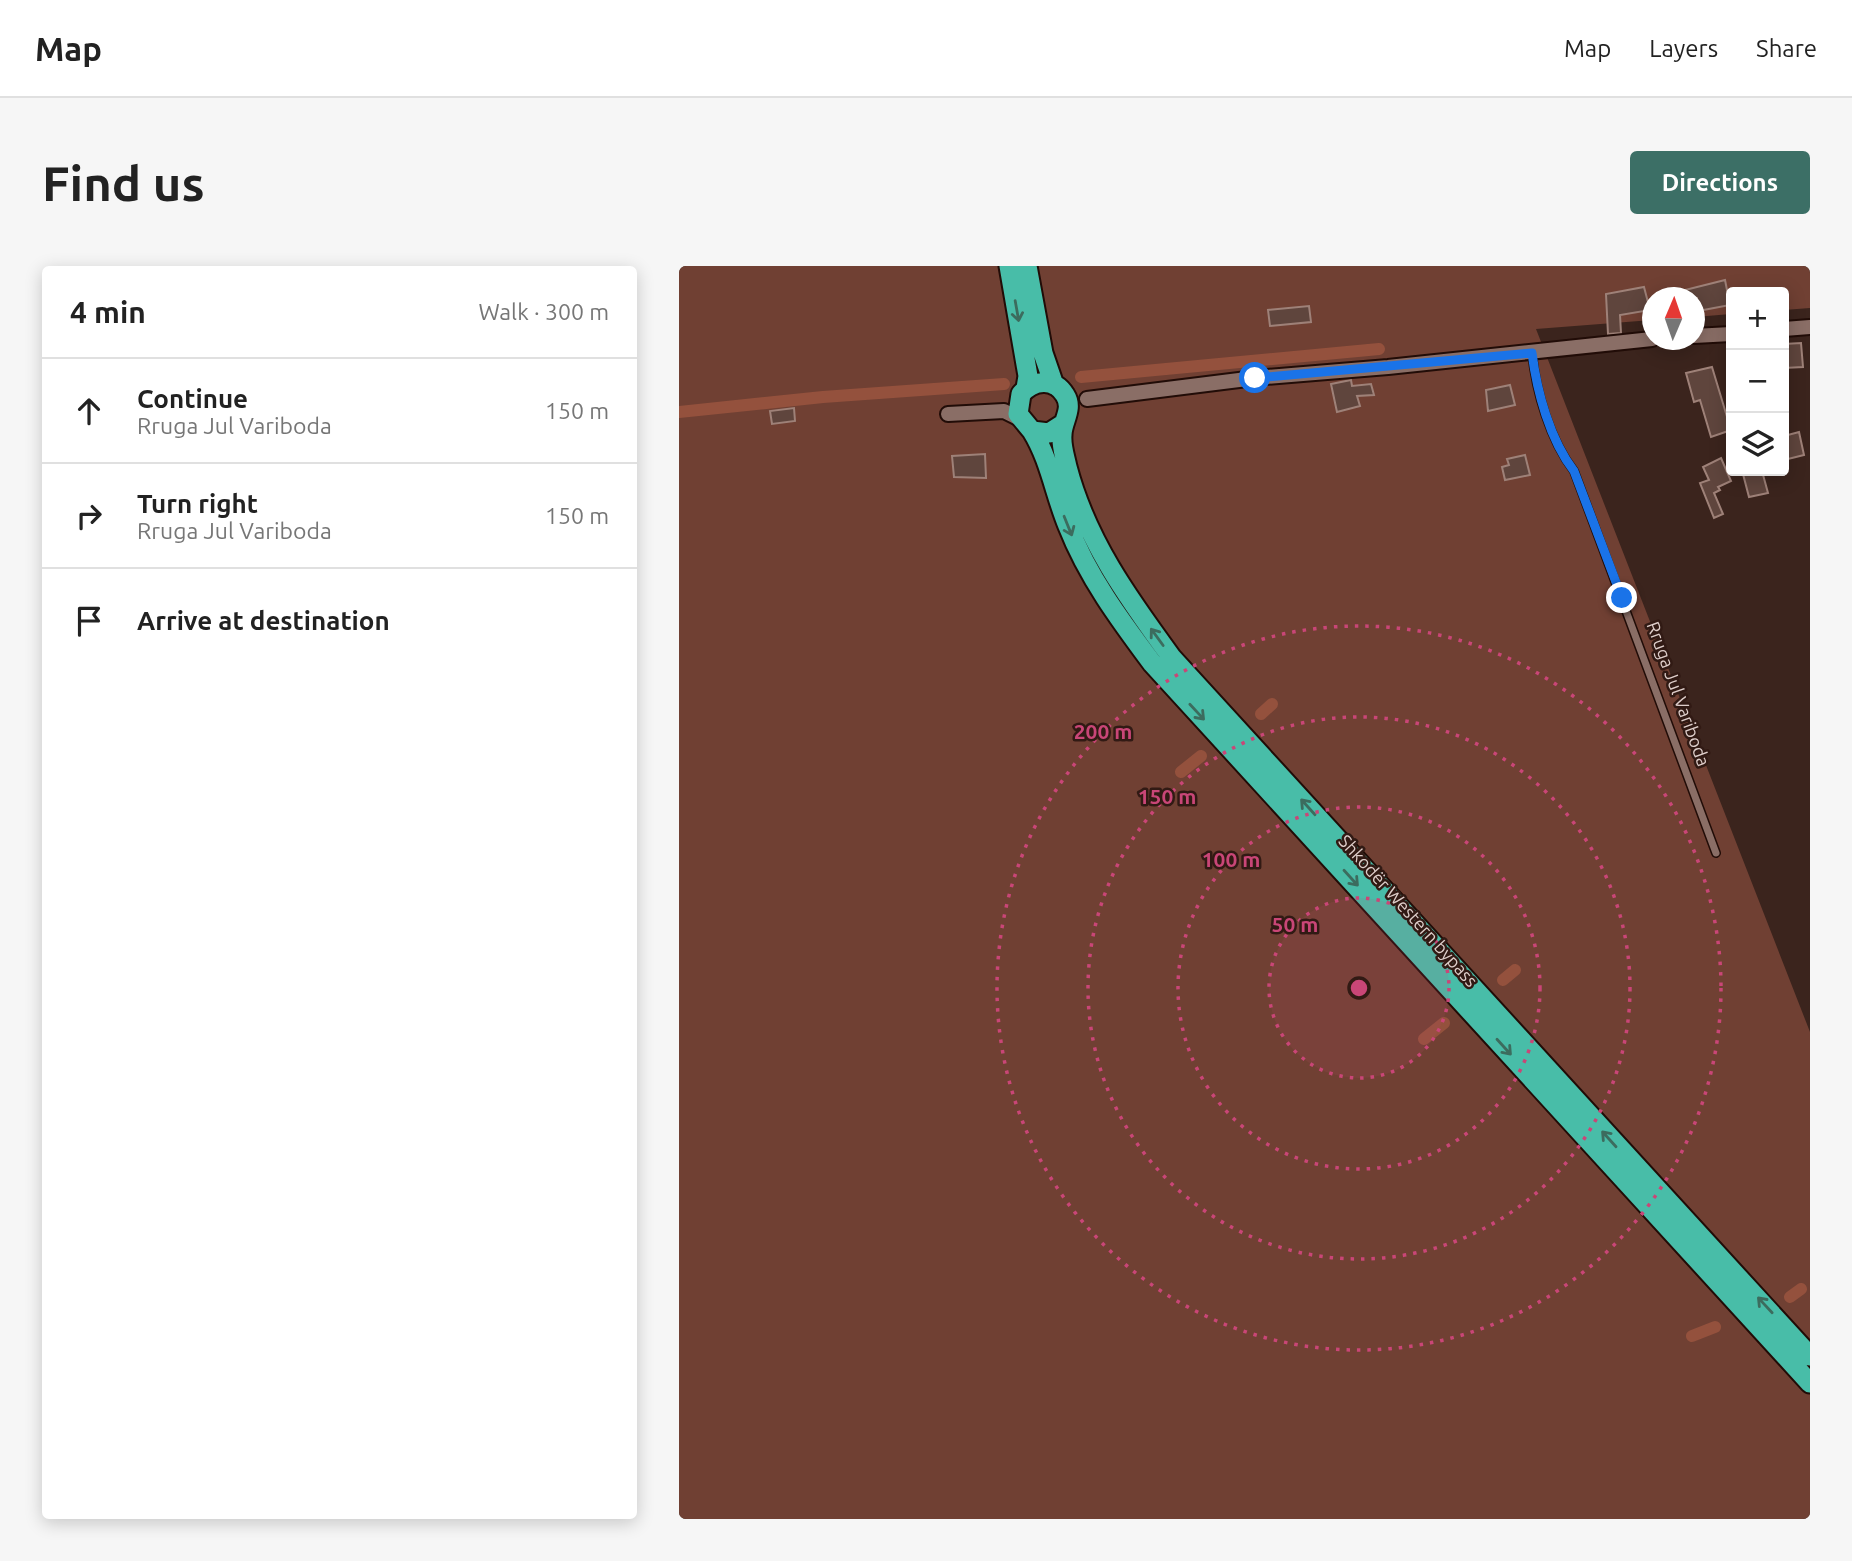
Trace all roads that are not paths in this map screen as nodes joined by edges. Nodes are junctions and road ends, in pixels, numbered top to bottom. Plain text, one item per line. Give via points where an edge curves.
1 (1009, 266) edge
2 (1027, 266) edge
3 (1810, 327) edge
4 (1789, 329) edge
5 (1726, 334) edge
6 (1705, 335) edge
7 (1642, 340) edge
8 (1532, 353) junction
9 (1059, 388) junction
10 (1024, 391) junction
11 (1087, 399) junction
12 (998, 410) junction
13 (948, 414) dead end
14 (1065, 420) junction
15 (1026, 425) junction
16 (1716, 853) dead end
17 (1810, 1356) edge
18 (1788, 1359) junction
19 (1810, 1382) edge
20 (1810, 1392) edge

1 -> 10 highway, Shkodër Western bypass via 1028,376
2 - 9 highway, Shkodër Western bypass via 1043,353
3 - 4 street
5 - 6 street
7 - 8 street
8 - 11 street via 1255,378
8 - 16 lane, Rruga Jul Variboda via 1540,394 1563,457 1574,471
9 - 10 highway via 1042,382
9 - 11 street
9 - 14 highway, Shkodër Western bypass via 1068,402
10 - 12 street
10 - 15 highway, Shkodër Western bypass via 1017,409
11 - 14 street
12 - 13 street
12 - 15 street
14 - 15 highway via 1049,433
17 -> 14 highway, Shkodër Western bypass via 1172,658 1125,594 1094,540 1068,470 1062,438
15 -> 18 highway, Shkodër Western bypass via 1044,453 1079,553 1107,602 1152,663
18 - 19 highway, Shkodër Western bypass
18 - 20 street

